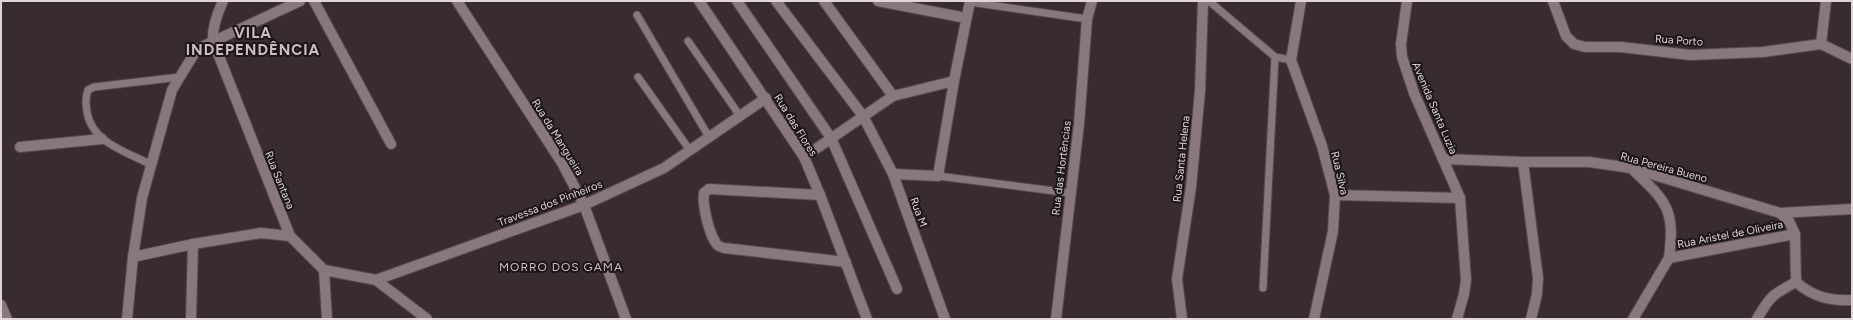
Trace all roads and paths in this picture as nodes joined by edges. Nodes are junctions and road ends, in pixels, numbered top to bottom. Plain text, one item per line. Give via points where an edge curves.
1 (223, 1) edge
2 (300, 1) edge
3 (314, 1) edge
4 (457, 1) edge
5 (699, 1) edge
6 (737, 1) edge
7 (776, 1) edge
8 (824, 1) edge
9 (878, 1) edge
10 (970, 1) edge
11 (1092, 1) edge
12 (1203, 1) edge
13 (1209, 1) edge
14 (1301, 1) edge
15 (1406, 1) edge
16 (1553, 1) edge
17 (1825, 2) edge
18 (637, 15) dead end
19 (966, 18) junction
20 (1087, 19) junction
21 (213, 41) junction
22 (688, 41) dead end
23 (1821, 44) junction
24 (1275, 57) junction
25 (1852, 59) edge
26 (1291, 60) junction
27 (180, 77) junction
28 (638, 77) dead end
29 (954, 81) junction
30 (893, 96) junction
31 (766, 98) junction
32 (740, 116) junction
33 (863, 116) junction
34 (709, 137) junction
35 (831, 138) junction
36 (102, 139) junction
37 (391, 144) dead end
38 (20, 147) dead end
39 (689, 150) junction
40 (804, 157) junction
41 (1443, 159) junction
42 (1523, 162) junction
43 (152, 165) junction
44 (1631, 168) junction
45 (893, 174) junction
46 (938, 176) junction
47 (1070, 192) junction
48 (820, 195) junction
49 (1335, 195) junction
50 (1460, 198) junction
51 (584, 205) junction
52 (1852, 209) edge
53 (1780, 213) junction
54 (1795, 234) junction
55 (290, 236) junction
56 (193, 244) junction
57 (133, 257) junction
58 (1669, 258) junction
59 (846, 262) junction
60 (324, 270) junction
61 (376, 280) junction
62 (1796, 282) junction
63 (1263, 288) dead end
64 (897, 289) dead end
65 (1852, 300) edge
66 (1, 305) edge
67 (6, 319) edge
68 (127, 319) edge
69 (191, 319) edge
70 (327, 319) edge
71 (427, 319) edge
72 (626, 319) edge
73 (867, 319) edge
74 (945, 319) edge
75 (1056, 319) edge
76 (1182, 319) edge
77 (1314, 319) edge
78 (1457, 319) edge
79 (1531, 319) edge
80 (1633, 319) edge
81 (1757, 319) edge

1 - 21 street via 215,21
2 - 21 street
3 - 37 street
4 - 51 street, Rua da Mangueira via 562,163
5 - 31 street, Rua das Flores
6 - 35 street
7 - 33 street, Rua M
8 - 30 street
9 - 19 street
10 - 19 street
10 - 20 lane
11 - 20 street, Rua das Hortências
12 - 76 street, Rua Santa Helena via 1200,91 1194,158 1177,279
13 - 24 lane
14 - 26 street, Rua Silva
15 - 41 street, Avenida Santa Luzia via 1402,57 1414,93
16 - 23 street, Rua Porto via 1566,36 1574,44 1585,47 1620,47 1690,55 1763,52
17 - 23 street
18 - 34 lane
19 - 29 street
20 - 47 street, Rua das Hortências via 1079,124
21 - 27 street via 197,49
21 - 55 street, Rua Santana
22 - 32 lane
23 - 25 street
24 - 26 lane
24 - 63 lane
26 - 49 street, Rua Silva via 1322,146
27 - 36 lane via 94,87 88,90 85,97 88,116 92,128
27 - 43 street via 172,90
28 - 39 lane
29 - 30 street
29 - 46 street
30 - 33 street
31 - 32 street, Travessa dos Pinheiros
31 - 40 street, Rua das Flores
32 - 34 street, Travessa dos Pinheiros
33 - 35 street
33 - 45 street, Rua M
34 - 39 street, Travessa dos Pinheiros
35 - 40 street
35 - 64 street
36 - 38 street
36 - 43 lane
39 - 51 street, Travessa dos Pinheiros via 664,168
40 - 48 street, Rua das Flores
41 - 42 street, Rua Pereira Bueno
41 - 50 street, Avenida Santa Luzia
42 - 44 street, Rua Pereira Bueno via 1589,162
42 - 79 street via 1538,278
43 - 57 street via 142,198
44 - 53 street, Rua Pereira Bueno
44 - 58 street via 1654,190 1670,215 1672,229
45 - 46 street
45 - 74 street, Rua M
46 - 47 lane
47 - 75 street, Rua das Hortências
48 - 59 street, Rua das Flores
48 - 59 street via 709,189 704,193 703,201 716,245
49 - 50 street
49 - 77 street, Rua Silva via 1333,231
50 - 78 street, Avenida Santa Luzia via 1466,280
51 - 61 street, Travessa dos Pinheiros
51 - 72 street, Rua da Mangueira
52 - 53 street, Rua Pereira Bueno
53 - 54 street via 1790,221
54 - 58 street, Rua Aristel de Oliveira
54 - 62 street
55 - 56 street via 261,233
55 - 60 street, Rua Santana
56 - 57 street
56 - 69 street
57 - 68 street
58 - 80 street, Rua Aristel de Oliveira
59 - 73 street, Rua das Flores
60 - 61 street
60 - 70 street
61 - 71 street
62 - 65 street via 1815,296
62 - 81 street via 1774,294
66 - 67 street

